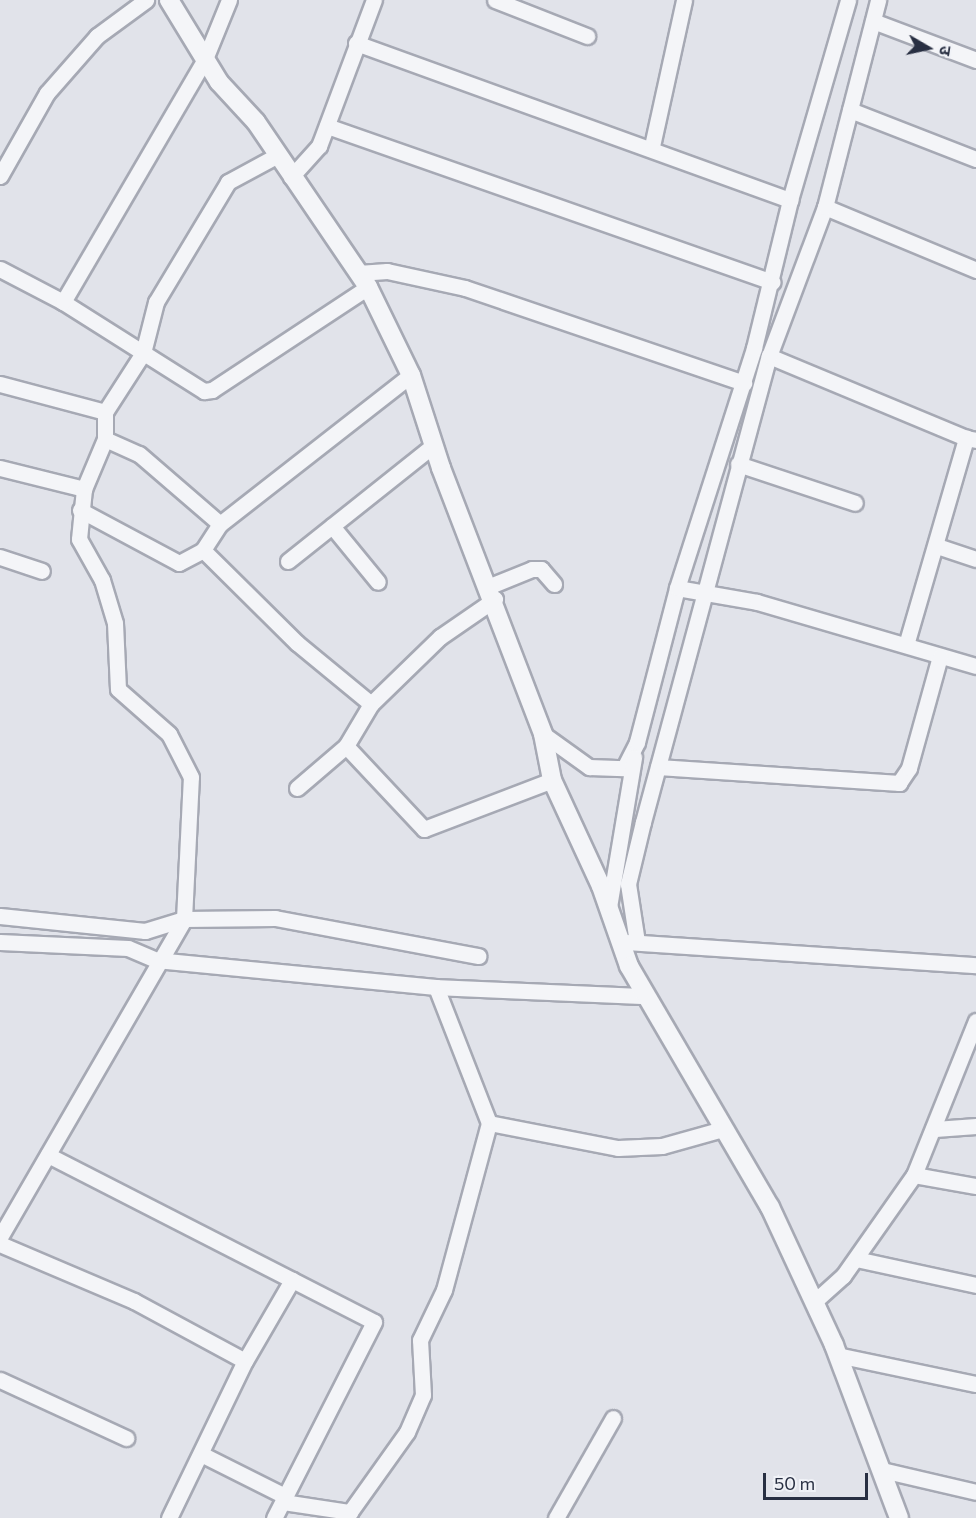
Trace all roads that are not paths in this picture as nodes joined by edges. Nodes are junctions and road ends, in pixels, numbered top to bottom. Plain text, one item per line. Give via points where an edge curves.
1 (146, 0) edge
2 (168, 0) edge
3 (229, 0) edge
4 (374, 0) edge
5 (495, 0) edge
6 (684, 0) edge
7 (848, 0) edge
8 (878, 0) edge
9 (873, 21) junction
10 (587, 36) dead end
11 (356, 43) junction
12 (205, 59) junction
13 (976, 60) edge
14 (850, 110) junction
15 (327, 126) junction
16 (652, 147) junction
17 (278, 155) junction
18 (976, 159) edge
19 (0, 176) edge
20 (291, 177) junction
21 (790, 200) junction
22 (825, 207) junction
23 (0, 269) edge
24 (976, 270) edge
25 (363, 280) junction
26 (772, 282) junction
27 (63, 302) junction
28 (143, 353) junction
29 (769, 356) junction
30 (411, 375) junction
31 (744, 383) junction
32 (0, 384) edge
33 (105, 412) junction
34 (105, 439) junction
35 (971, 439) edge
36 (434, 445) junction
37 (738, 464) junction
38 (0, 470) edge
39 (84, 489) junction
40 (855, 503) dead end
41 (81, 510) junction
42 (220, 524) junction
43 (332, 526) junction
44 (937, 546) junction
45 (203, 550) junction
46 (0, 557) edge
47 (976, 559) edge
48 (288, 561) dead end
49 (42, 571) dead end
50 (378, 582) dead end
51 (554, 584) dead end
52 (677, 588) junction
53 (492, 592) junction
54 (702, 595) junction
55 (906, 645) junction
56 (940, 656) junction
57 (976, 666) edge
58 (371, 704) junction
59 (543, 734) junction
60 (638, 742) junction
61 (346, 746) junction
62 (657, 766) junction
63 (552, 780) junction
64 (297, 788) dead end
65 (609, 907) junction
66 (0, 916) edge
67 (184, 919) junction
68 (0, 942) edge
69 (628, 942) junction
70 (478, 956) dead end
71 (156, 960) junction
72 (976, 965) edge
73 (436, 987) junction
74 (645, 996) junction
75 (976, 1021) edge
76 (489, 1123) junction
77 (976, 1126) edge
78 (723, 1129) junction
79 (935, 1129) junction
80 (48, 1155) junction
81 (914, 1175) junction
82 (976, 1186) edge
83 (0, 1237) edge
84 (0, 1244) edge
85 (856, 1259) junction
86 (292, 1280) junction
87 (976, 1285) edge
88 (815, 1301) junction
89 (837, 1355) junction
90 (245, 1361) junction
91 (0, 1380) edge
92 (976, 1384) edge
93 (613, 1418) dead end
94 (126, 1438) dead end
95 (203, 1455) junction
96 (886, 1471) junction
97 (976, 1492) edge
98 (284, 1499) junction
99 (169, 1518) edge
100 (274, 1518) edge
101 (556, 1518) edge
102 (899, 1518) edge

1 - 19 street via 97,36 47,93
2 - 12 street
3 - 12 street
4 - 11 street
5 - 10 street
6 - 16 street
7 - 21 street
8 - 9 street
9 - 13 street
9 - 14 street
11 - 15 street
11 - 16 street
12 - 17 street
12 - 27 street
14 - 18 street
14 - 22 street
15 - 20 street via 308,163
15 - 26 street
16 - 21 street
17 - 20 street
17 - 28 street via 228,182 156,302
20 - 25 street
21 - 26 street
22 - 24 street
22 - 29 street
23 - 27 street
25 - 28 street via 212,390 195,390
25 - 30 street
25 - 31 street via 387,271 465,288
26 - 31 street
27 - 28 street
28 - 33 street
29 - 35 street
29 - 37 street
30 - 36 street
30 - 42 street
31 - 52 street
32 - 33 street
33 - 34 street
34 - 39 street
34 - 42 street via 139,454
35 - 44 street
36 - 43 street
36 - 53 street
37 - 40 street
37 - 54 street
38 - 39 street
39 - 41 street
41 - 45 street via 170,562 179,563
41 - 67 street via 79,540 102,580 115,623 118,689 169,734 191,777
42 - 45 street
43 - 48 street
43 - 50 street
44 - 47 street
44 - 55 street
45 - 58 street via 297,643
46 - 49 street
51 - 53 street via 541,570 531,569
52 - 54 street
52 - 60 street
53 - 58 street
53 - 59 street
54 - 55 street via 757,602
54 - 62 street
55 - 56 street
56 - 57 street
56 - 62 street via 909,768 899,783
58 - 61 street
59 - 60 street via 589,767 624,768
59 - 63 street
60 - 65 street via 624,792
61 - 63 street via 424,829
61 - 64 street
62 - 69 street via 628,884
63 - 65 street
65 - 69 street
66 - 67 street via 145,931
67 - 70 street via 275,918
67 - 71 street
68 - 71 street via 128,948
69 - 72 street
69 - 74 street
71 - 73 street
71 - 80 street via 111,1051
73 - 74 street
73 - 76 street
74 - 78 street
75 - 79 street
76 - 78 street via 618,1148 662,1146
76 - 98 street via 444,1290 420,1340 423,1395 407,1432 350,1512
77 - 79 street
78 - 88 street via 770,1207
79 - 81 street
80 - 83 street
80 - 86 street
81 - 82 street
81 - 85 street
84 - 90 street via 134,1300
85 - 87 street
85 - 88 street
86 - 90 street
86 - 98 street via 374,1323
88 - 89 street
89 - 92 street
89 - 96 street
90 - 95 street
91 - 94 street
93 - 101 street
95 - 98 street
95 - 99 street
96 - 97 street
96 - 102 street
98 - 100 street

